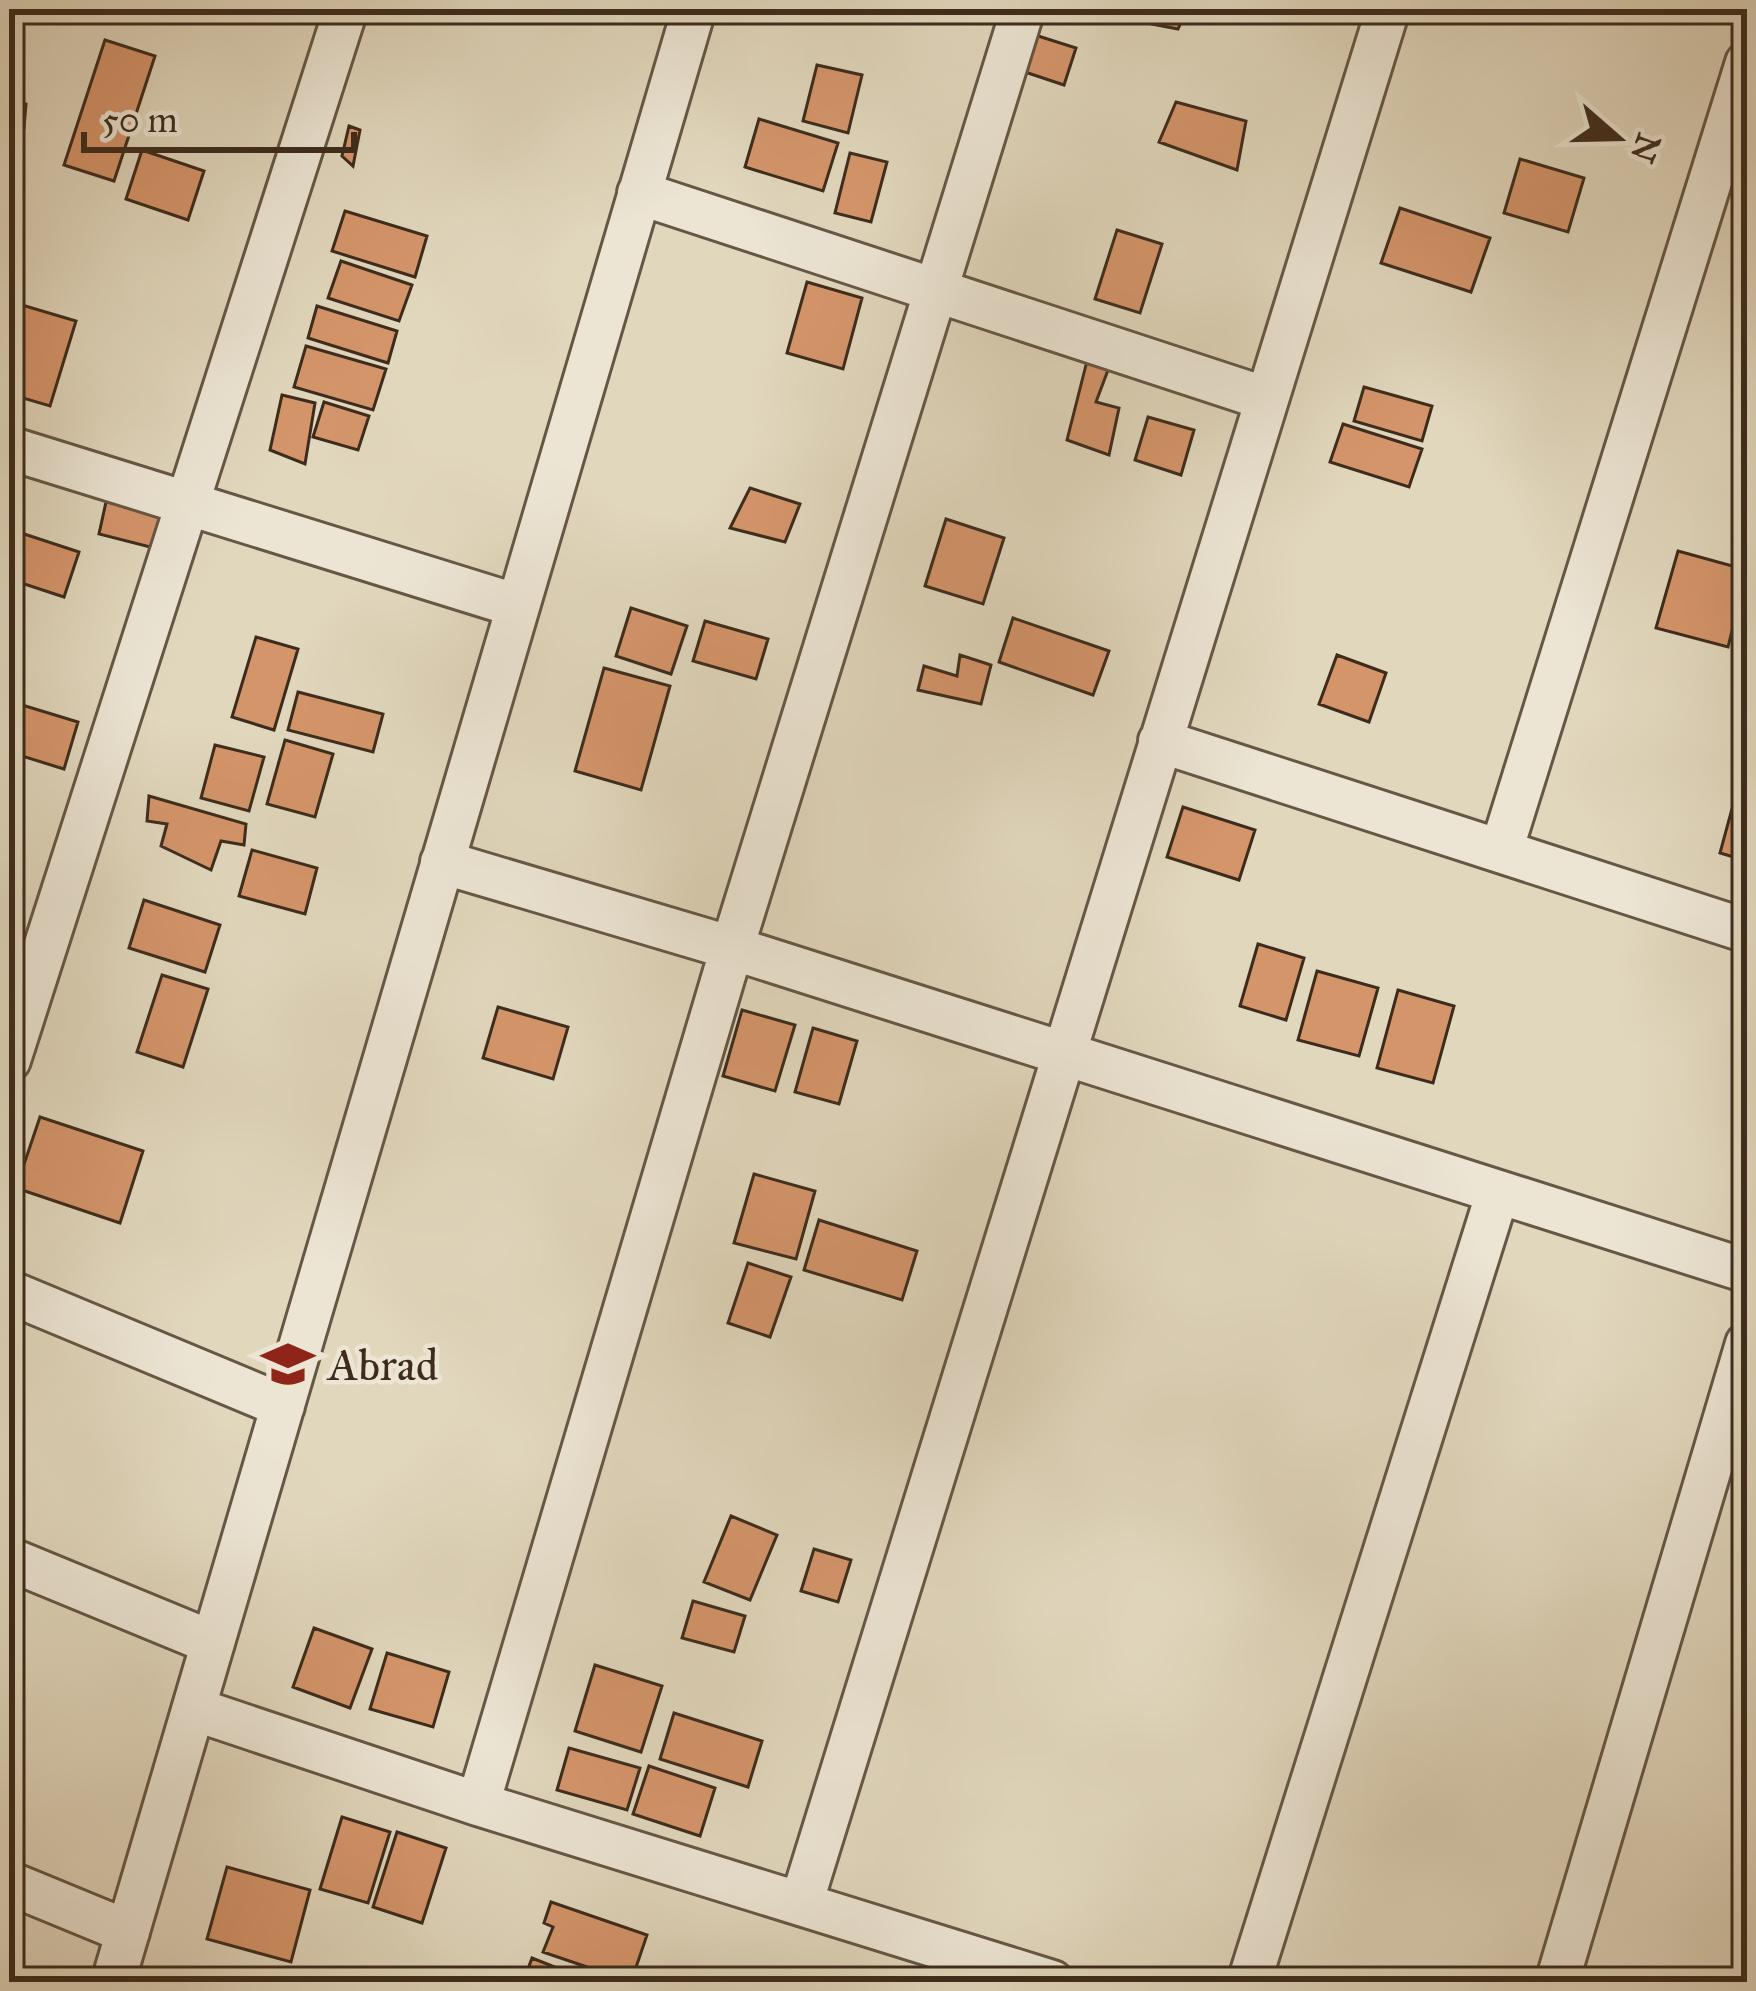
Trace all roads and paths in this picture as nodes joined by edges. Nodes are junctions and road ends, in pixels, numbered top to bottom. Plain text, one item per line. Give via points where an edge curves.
1 (346, 9) edge
2 (694, 9) edge
3 (1024, 9) edge
4 (1388, 9) edge
5 (1747, 63) edge
6 (1738, 124) edge
7 (639, 193) junction
8 (937, 292) junction
9 (1268, 399) junction
10 (9, 448) edge
11 (187, 506) junction
12 (518, 606) junction
13 (1160, 740) junction
14 (1501, 851) junction
15 (442, 862) junction
16 (1747, 932) edge
17 (732, 948) junction
18 (1063, 1054) junction
19 (9, 1060) edge
20 (1498, 1192) junction
21 (1747, 1271) edge
22 (9, 1292) edge
23 (1747, 1344) edge
24 (283, 1406) junction
25 (9, 1559) edge
26 (213, 1643) junction
27 (194, 1708) junction
28 (478, 1804) junction
29 (9, 1883) edge
30 (801, 1904) junction
31 (128, 1932) junction
32 (1039, 1980) edge
33 (113, 1982) edge
34 (1249, 1982) edge
35 (1557, 1982) edge

1 - 11 street
2 - 7 street
3 - 8 street
4 - 9 street
5 - 6 street
6 - 14 street
7 - 8 street
7 - 12 street
8 - 9 street
8 - 17 street
9 - 13 street
10 - 11 street
11 - 12 street
11 - 19 street
12 - 15 street
13 - 14 street
13 - 18 street
14 - 16 street
15 - 17 street
15 - 24 street
17 - 18 street
17 - 28 street
18 - 20 street
18 - 30 street
20 - 21 street
20 - 34 street
22 - 24 street
23 - 35 street
24 - 26 street
25 - 26 street
26 - 27 street
27 - 28 street
27 - 31 street
28 - 30 street
29 - 31 street
30 - 32 street
31 - 33 street

